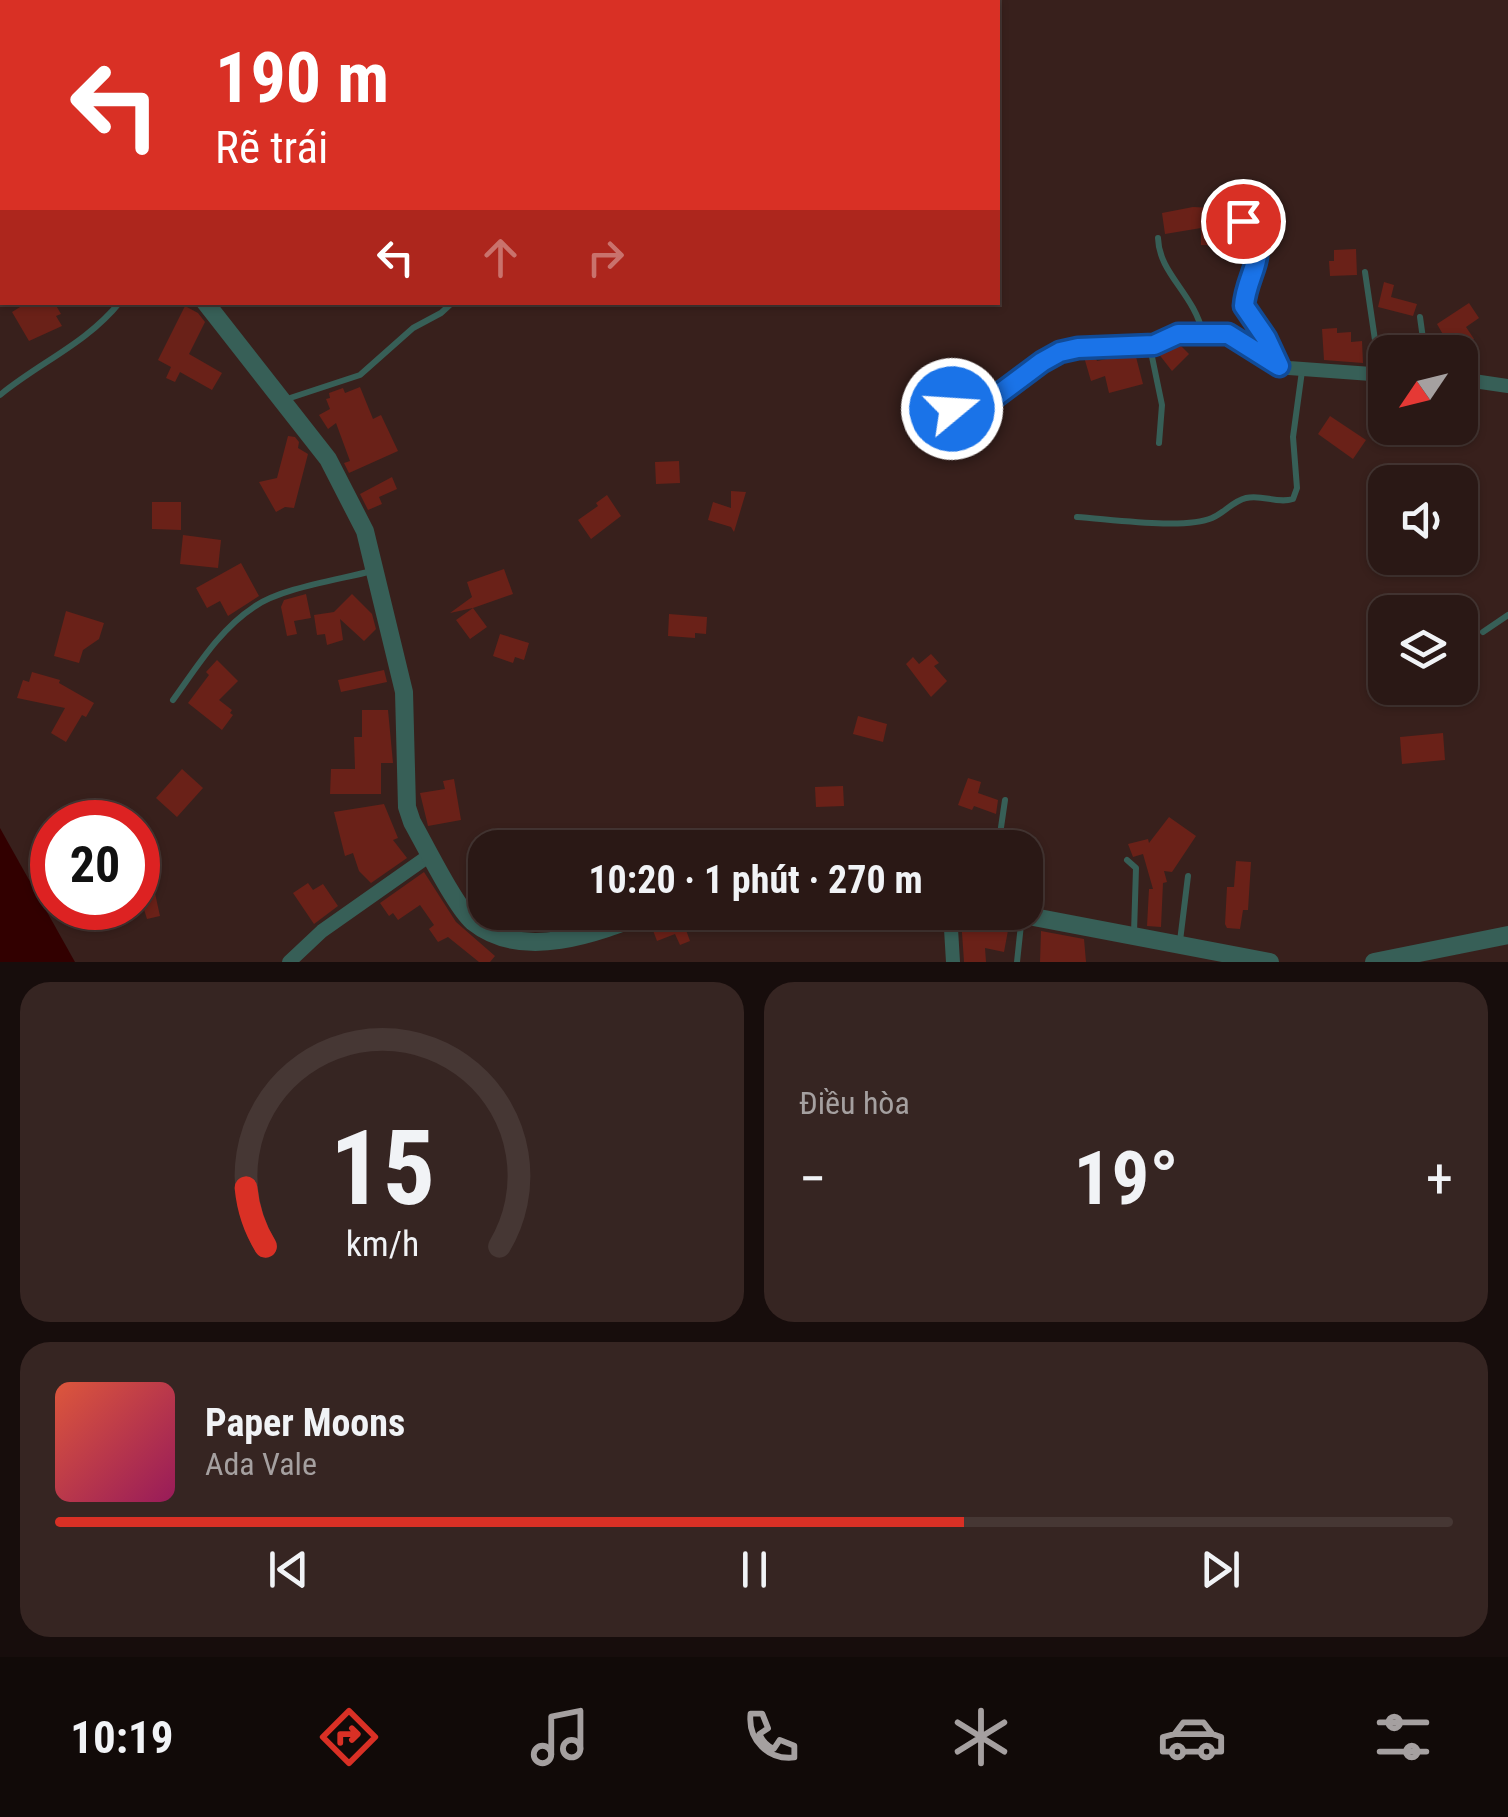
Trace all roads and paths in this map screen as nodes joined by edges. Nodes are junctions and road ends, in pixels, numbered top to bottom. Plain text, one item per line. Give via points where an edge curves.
1 (1243, 221) dead end
2 (1158, 238) dead end
3 (1365, 272) dead end
4 (117, 305) edge
5 (207, 305) edge
6 (450, 305) edge
7 (1420, 317) dead end
8 (1203, 334) junction
9 (1376, 335) edge
10 (1422, 335) edge
11 (1154, 345) junction
12 (1279, 366) junction
13 (1302, 370) junction
14 (1368, 374) edge
15 (944, 378) dead end
16 (1478, 382) edge
17 (1508, 386) edge
18 (0, 395) edge
19 (283, 401) junction
20 (1159, 443) dead end
21 (1077, 517) dead end
22 (373, 570) junction
23 (1508, 615) edge
24 (1483, 632) dead end
25 (172, 700) dead end
26 (1005, 800) dead end
27 (1001, 830) edge
28 (430, 855) junction
29 (1127, 860) dead end
30 (1188, 876) dead end
31 (468, 917) edge
32 (1043, 918) edge
33 (484, 930) edge
34 (598, 930) edge
35 (951, 930) edge
36 (1020, 930) edge
37 (1134, 935) junction
38 (1508, 935) edge
39 (1180, 942) junction
40 (1239, 959) edge
41 (1396, 960) edge
42 (289, 962) edge
43 (953, 962) edge
44 (1017, 962) edge
45 (1270, 962) edge
46 (1374, 962) edge

1 - 12 lane via 1254,232 1258,255 1244,306
2 - 8 lane via 1158,254 1190,298
3 - 9 lane
4 - 18 lane via 79,343
5 - 19 street
6 - 19 lane via 360,375
7 - 10 lane
8 - 11 lane via 1178,334
8 - 12 street via 1228,334
11 - 15 lane via 1060,352 971,413 961,414 947,402
11 - 20 lane
12 - 13 street
13 - 14 street
13 - 21 lane via 1293,500 1252,496 1210,520
16 - 17 street
19 - 22 street via 349,494
22 - 25 lane via 255,605 222,632
22 - 28 street via 404,692 406,807
23 - 24 lane
26 - 27 lane
28 - 31 street
28 - 42 street
29 - 37 lane via 1136,868
30 - 39 lane
32 - 37 street
33 - 34 street via 530,946
35 - 43 street
36 - 44 lane
37 - 39 street
38 - 41 street
39 - 40 street
40 - 45 street
41 - 46 street

